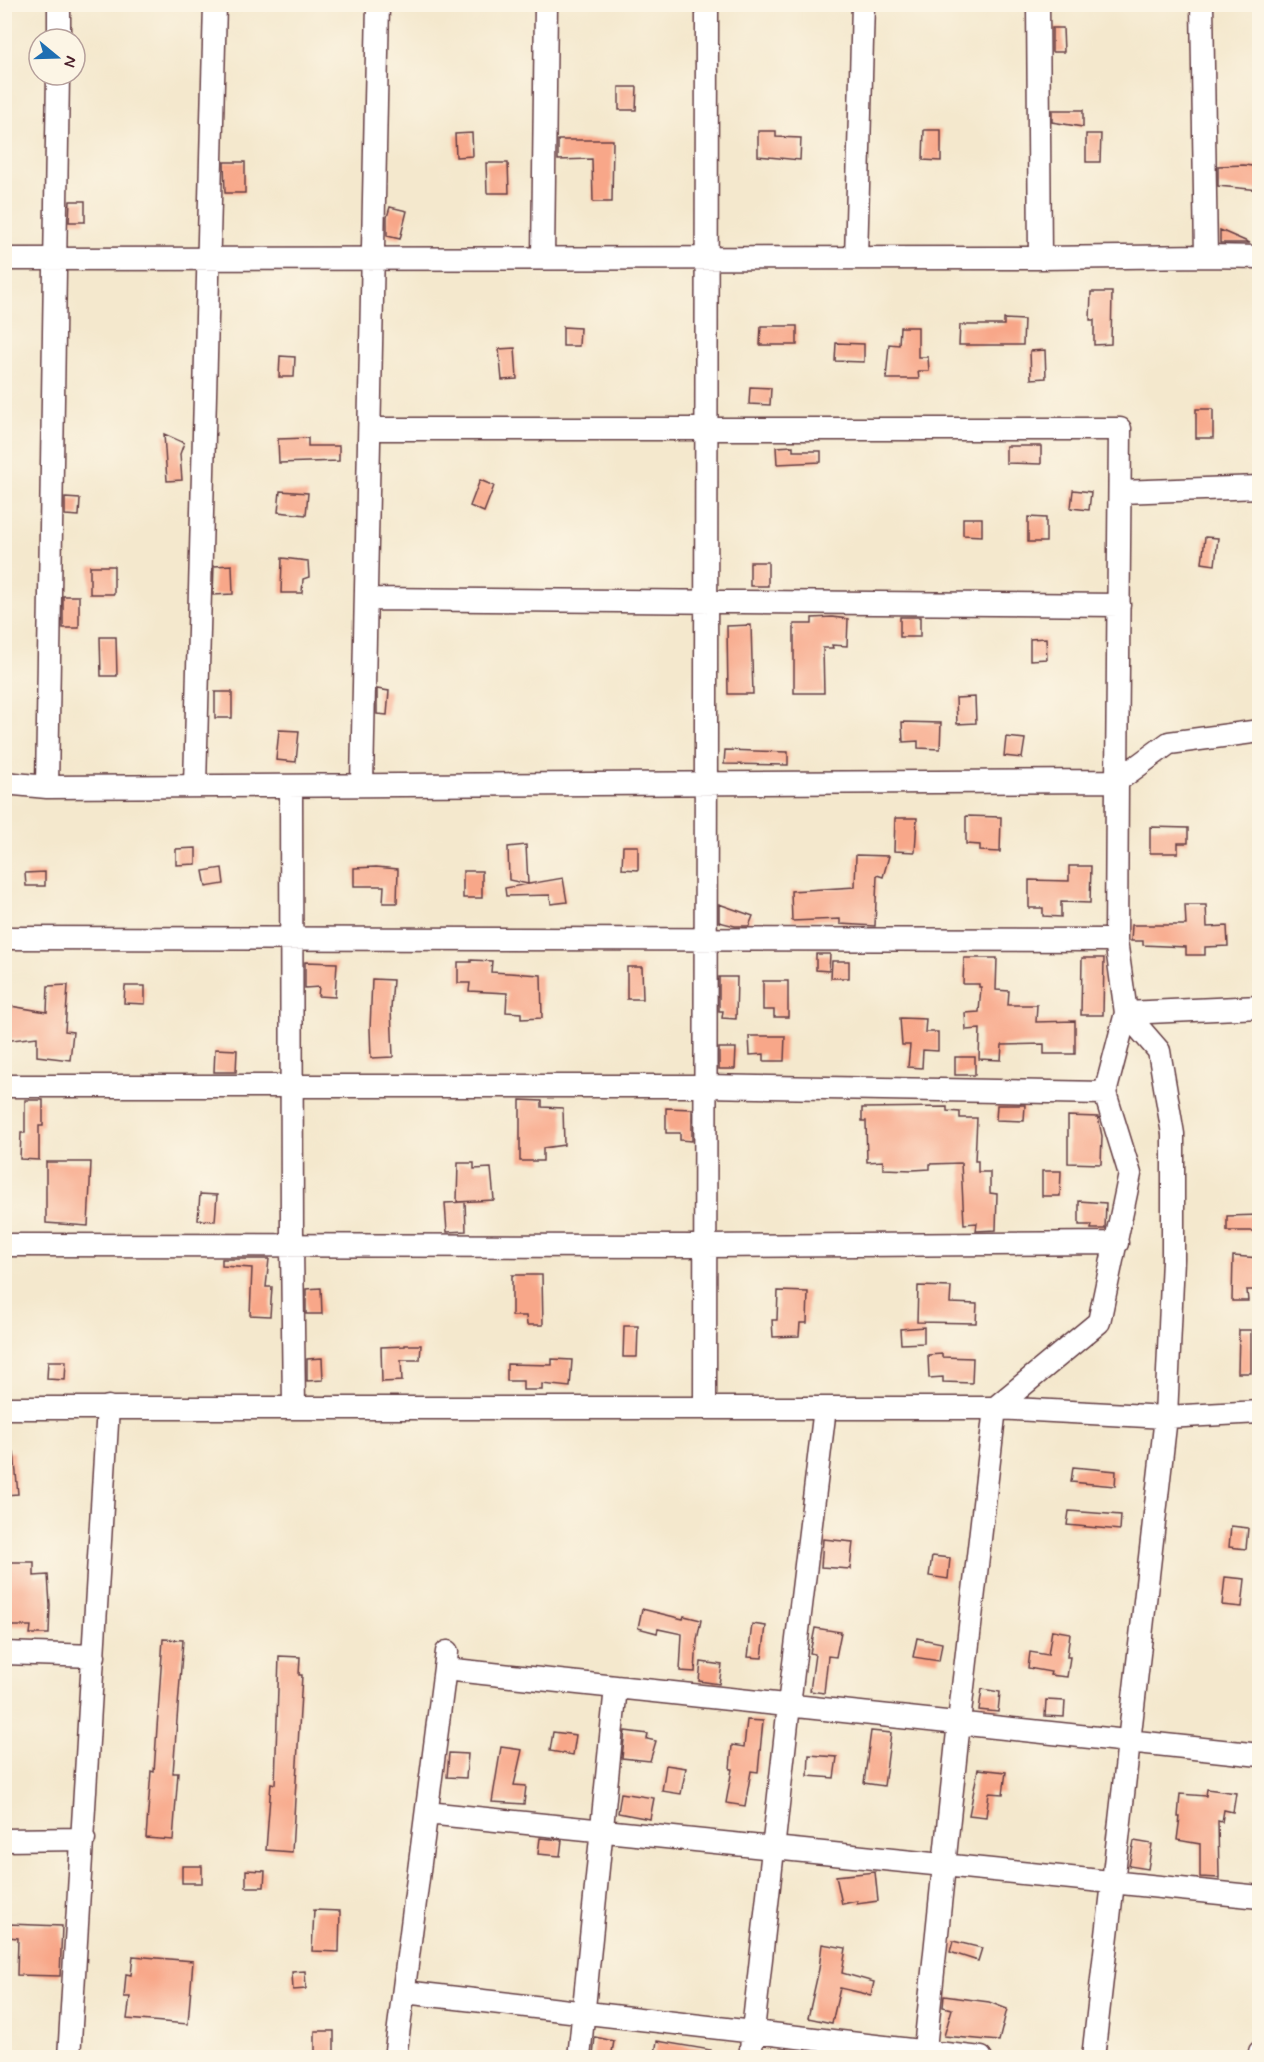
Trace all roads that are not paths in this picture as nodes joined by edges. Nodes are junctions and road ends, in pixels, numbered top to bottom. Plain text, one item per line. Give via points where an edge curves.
1 (59, 4) edge
2 (215, 4) edge
3 (378, 4) edge
4 (546, 4) edge
5 (707, 4) edge
6 (863, 4) edge
7 (1038, 4) edge
8 (1202, 4) edge
9 (58, 27) edge
10 (58, 87) edge
11 (1206, 256) junction
12 (373, 257) junction
13 (1260, 257) edge
14 (55, 258) junction
15 (209, 258) junction
16 (543, 258) junction
17 (706, 258) junction
18 (856, 258) junction
19 (1040, 258) junction
20 (4, 259) edge
21 (370, 429) junction
22 (706, 430) junction
23 (1260, 488) edge
24 (1120, 492) junction
25 (366, 599) junction
26 (706, 603) junction
27 (1119, 605) junction
28 (1260, 731) edge
29 (1117, 782) junction
30 (4, 783) edge
31 (362, 784) junction
32 (706, 784) junction
33 (195, 786) junction
34 (291, 786) junction
35 (47, 787) junction
36 (4, 938) edge
37 (291, 938) junction
38 (706, 939) junction
39 (1116, 940) junction
40 (1260, 1007) edge
41 (1126, 1013) junction
42 (4, 1086) edge
43 (291, 1086) junction
44 (706, 1086) junction
45 (1105, 1093) junction
46 (1117, 1243) junction
47 (4, 1245) edge
48 (292, 1245) junction
49 (706, 1246) junction
50 (108, 1407) junction
51 (294, 1407) junction
52 (4, 1408) edge
53 (705, 1408) junction
54 (825, 1408) junction
55 (995, 1408) junction
56 (1260, 1412) edge
57 (1166, 1417) junction
58 (4, 1653) edge
59 (94, 1656) junction
60 (616, 1687) junction
61 (789, 1704) junction
62 (958, 1722) junction
63 (1130, 1740) junction
64 (1260, 1755) edge
65 (427, 1813) junction
66 (602, 1831) junction
67 (84, 1839) junction
68 (4, 1840) edge
69 (773, 1848) junction
70 (944, 1865) junction
71 (1114, 1882) junction
72 (1260, 1897) edge
73 (404, 1992) junction
74 (584, 2012) junction
75 (752, 2032) junction
76 (1260, 2052) edge
77 (924, 2054) edge
78 (69, 2058) edge
79 (395, 2058) edge
80 (579, 2058) edge
81 (750, 2058) edge
82 (981, 2058) edge
83 (1093, 2058) edge
84 (1259, 2058) edge

1 - 9 street
2 - 15 street
3 - 12 street
4 - 16 street
5 - 17 street
6 - 18 street
7 - 19 street
8 - 11 street
10 - 14 street
11 - 13 street
11 - 19 street
12 - 15 street
12 - 16 street
12 - 21 street
14 - 15 street
14 - 20 street
14 - 35 street
15 - 33 street
16 - 17 street
17 - 18 street
17 - 22 street
18 - 19 street
21 - 22 street
21 - 25 street
22 - 24 street via 1120,429
22 - 26 street
23 - 24 street
24 - 27 street
25 - 26 street
25 - 31 street
26 - 27 street
26 - 32 street
27 - 29 street
28 - 29 street via 1169,743
29 - 32 street
29 - 39 street
30 - 35 street
31 - 32 street
31 - 34 street
32 - 38 street
33 - 34 street
33 - 35 street
34 - 37 street
36 - 37 street
37 - 38 street
37 - 43 street
38 - 39 street
38 - 44 street
39 - 41 street
40 - 41 street
41 - 45 street
41 - 57 street via 1159,1051 1173,1134 1173,1259
42 - 43 street
43 - 44 street
43 - 48 street
44 - 45 street
44 - 49 street
45 - 46 street via 1130,1174
46 - 49 street
46 - 55 street via 1099,1322
47 - 48 street
48 - 49 street
48 - 51 street
49 - 53 street
50 - 51 street
50 - 52 street
50 - 59 street
51 - 53 street
53 - 54 street
54 - 55 street
54 - 61 street
55 - 57 street
55 - 62 street
56 - 57 street
57 - 63 street
58 - 59 street
59 - 67 street
60 - 61 street
60 - 65 street via 446,1660
60 - 66 street
61 - 62 street
61 - 69 street
62 - 63 street
62 - 70 street
63 - 64 street
63 - 71 street
65 - 66 street
65 - 73 street
66 - 69 street
66 - 74 street
67 - 68 street
67 - 78 street
69 - 70 street
69 - 75 street
70 - 71 street
70 - 77 street
71 - 72 street
71 - 83 street
73 - 74 street
73 - 79 street
74 - 75 street
74 - 80 street
75 - 77 street
75 - 81 street
76 - 84 street
77 - 82 street

